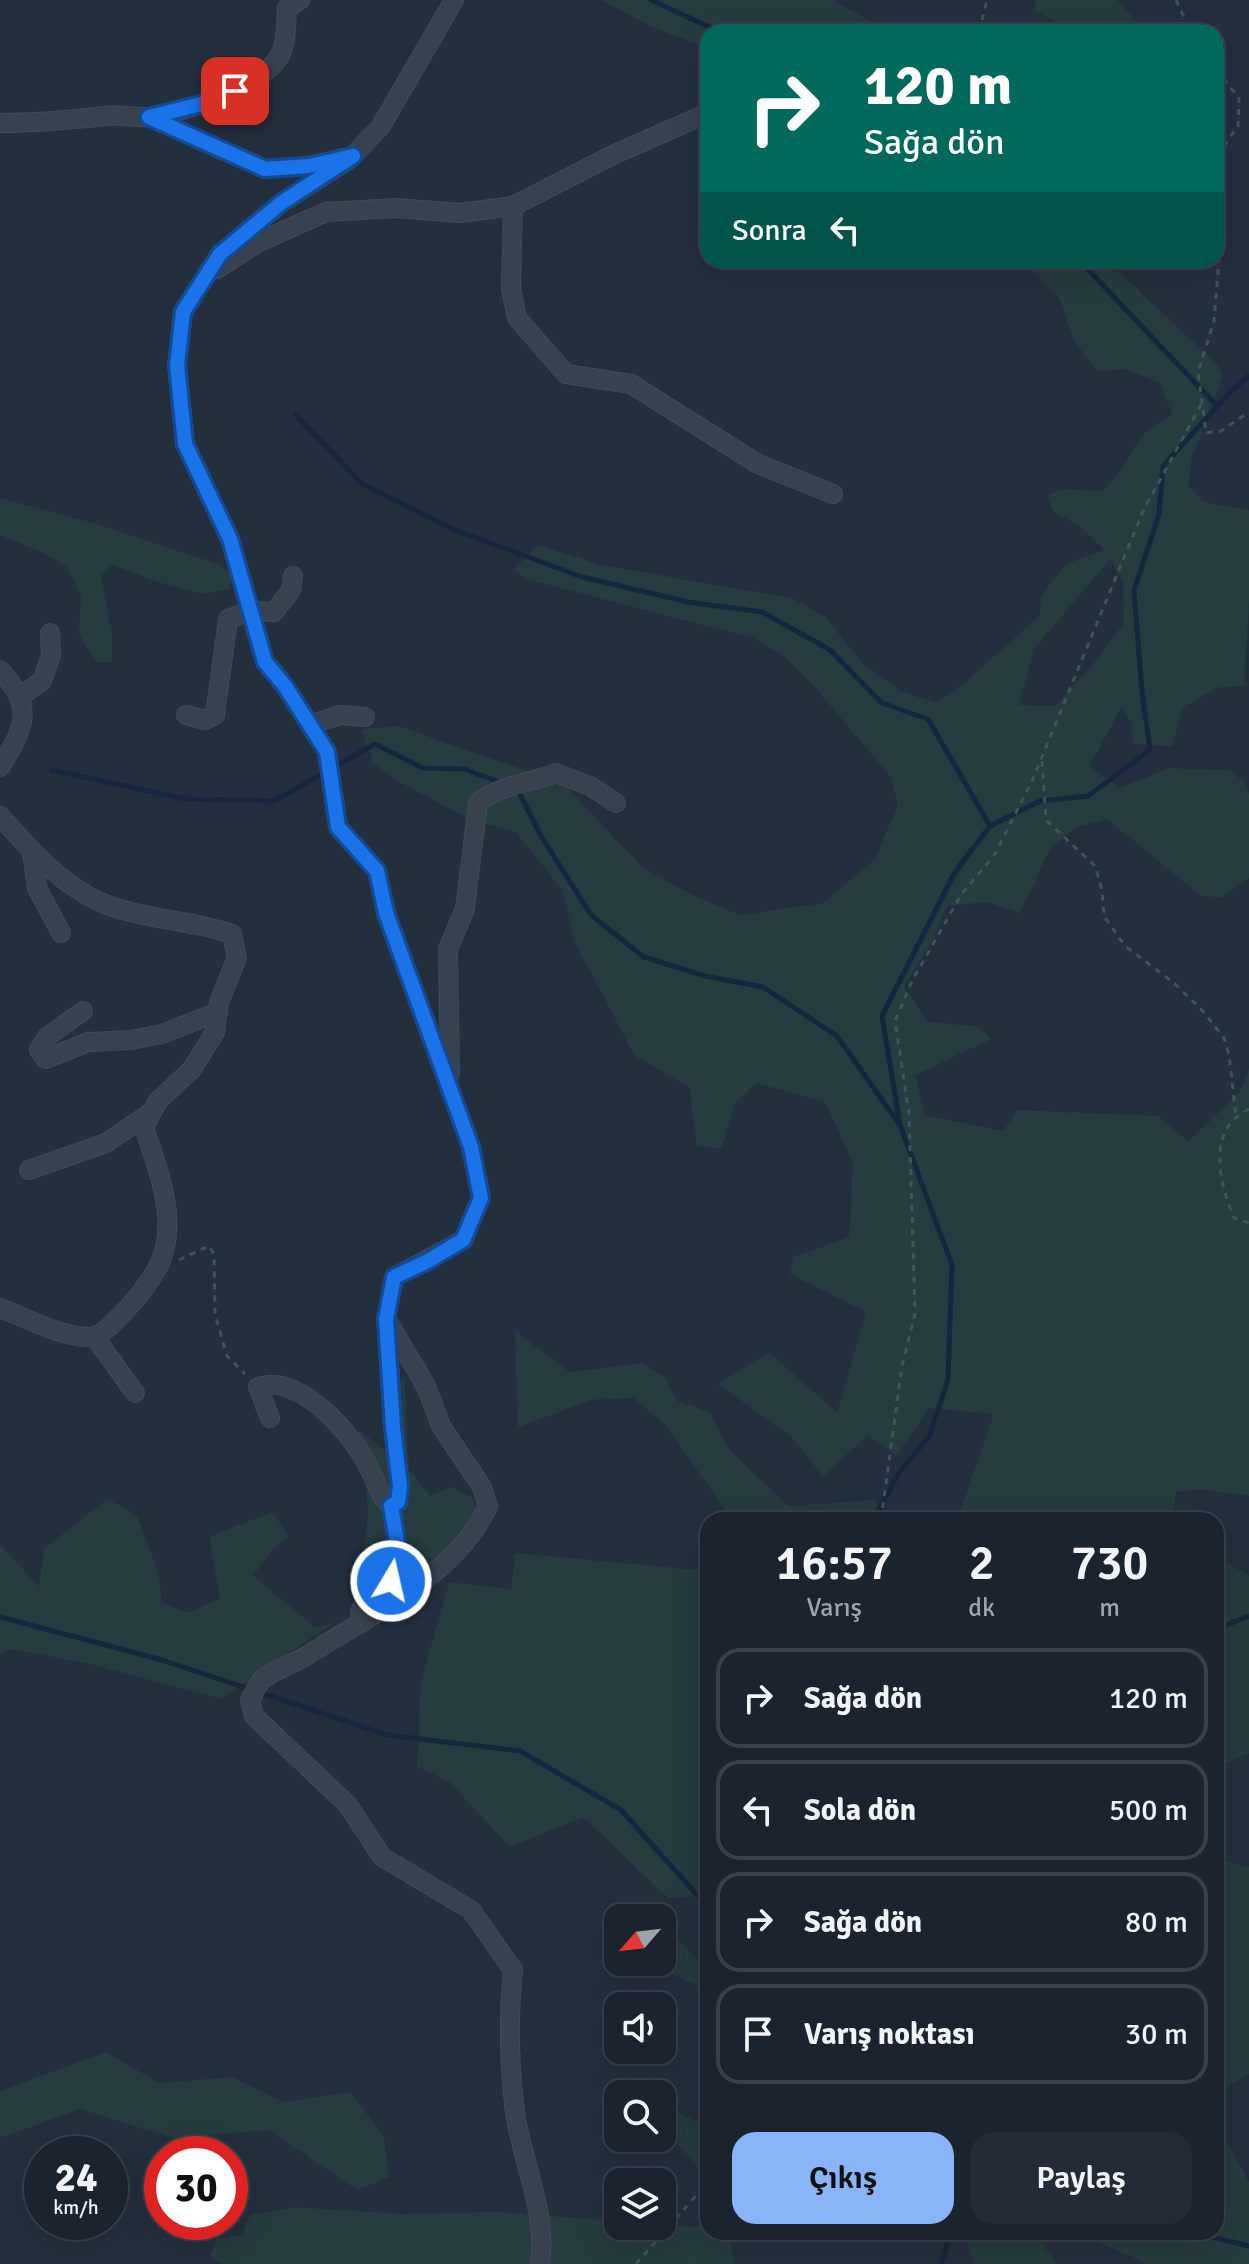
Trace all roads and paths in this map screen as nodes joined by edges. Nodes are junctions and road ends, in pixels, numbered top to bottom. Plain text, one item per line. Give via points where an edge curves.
1 (300, 0) edge
2 (454, 0) edge
3 (987, 0) edge
4 (1176, 0) edge
5 (981, 24) edge
6 (1187, 24) edge
7 (1224, 79) edge
8 (149, 117) junction
9 (700, 117) edge
10 (0, 123) edge
11 (1224, 147) edge
12 (353, 156) junction
13 (513, 206) junction
14 (1218, 268) edge
15 (205, 277) junction
16 (1202, 403) junction
17 (1249, 412) edge
18 (833, 494) dead end
19 (293, 576) dead end
20 (250, 611) junction
21 (50, 633) dead end
22 (0, 670) edge
23 (19, 697) junction
24 (186, 715) dead end
25 (365, 717) dead end
26 (310, 725) junction
27 (1042, 757) junction
28 (0, 767) edge
29 (616, 803) dead end
30 (0, 816) edge
31 (32, 851) junction
32 (61, 933) dead end
33 (83, 1011) dead end
34 (218, 1012) junction
35 (451, 1092) junction
36 (1249, 1109) edge
37 (153, 1111) junction
38 (1236, 1116) junction
39 (29, 1170) dead end
40 (1249, 1223) edge
41 (156, 1266) junction
42 (0, 1308) edge
43 (386, 1319) junction
44 (94, 1336) junction
45 (258, 1387) junction
46 (135, 1393) dead end
47 (270, 1418) dead end
48 (391, 1506) junction
49 (882, 1512) edge
50 (356, 1624) junction
51 (700, 2191) edge
52 (540, 2264) edge
53 (636, 2264) edge

1 - 8 street via 287,8 282,51 263,75 205,103
2 - 12 street via 381,126
3 - 5 path
4 - 6 path
7 - 11 path via 1239,98 1238,126
8 - 10 street
8 - 12 street via 265,169
9 - 13 street
12 - 15 street via 281,203 220,254
13 - 15 street via 460,213 396,208 326,212 259,242
13 - 18 street via 511,288 517,318 566,374 631,384 758,464
14 - 16 path via 1214,321 1198,372
15 - 20 street via 183,312 177,365 185,444 230,539
16 - 17 path via 1206,433 1221,431
16 - 27 path via 1144,509
19 - 20 street via 291,590 274,612
20 - 24 street via 228,619 215,715 205,720
20 - 26 street via 265,662
21 - 23 street via 51,655 42,681
22 - 23 street
23 - 28 street via 22,724
25 - 26 street via 340,715
26 - 35 street via 327,752 338,827 377,871 386,913
27 - 38 path via 1046,820 1095,866 1104,916 1125,946 1183,992 1224,1038
27 - 49 path via 995,854 961,895 895,1021 909,1113 915,1314 902,1366
29 - 35 street via 556,773 489,793 478,803 465,909 448,949
30 - 31 street
31 - 32 street via 37,888
31 - 34 street via 66,882 110,906 232,934 237,958
33 - 34 street via 47,1037 39,1050 46,1059 88,1042 162,1034
34 - 37 street via 215,1032 192,1069
35 - 43 street via 471,1147 481,1198 463,1240 394,1277
36 - 38 path
37 - 39 street via 106,1143
37 - 41 street via 144,1127 167,1211 165,1249
38 - 40 path via 1223,1132 1222,1172 1234,1218
41 - 44 street via 132,1303
41 - 45 path via 209,1246 214,1254 215,1314 227,1356
42 - 44 street via 66,1333
43 - 48 street via 400,1486 398,1502
43 - 50 street via 488,1506 448,1562
44 - 46 street
45 - 47 street
45 - 48 street via 276,1385 326,1412 351,1441
48 - 50 street via 399,1554 391,1581 361,1609
50 - 52 street via 262,1680 250,1700 254,1716 348,1805 382,1857 471,1910 513,1970 508,2010 517,2121 543,2242
51 - 53 path

